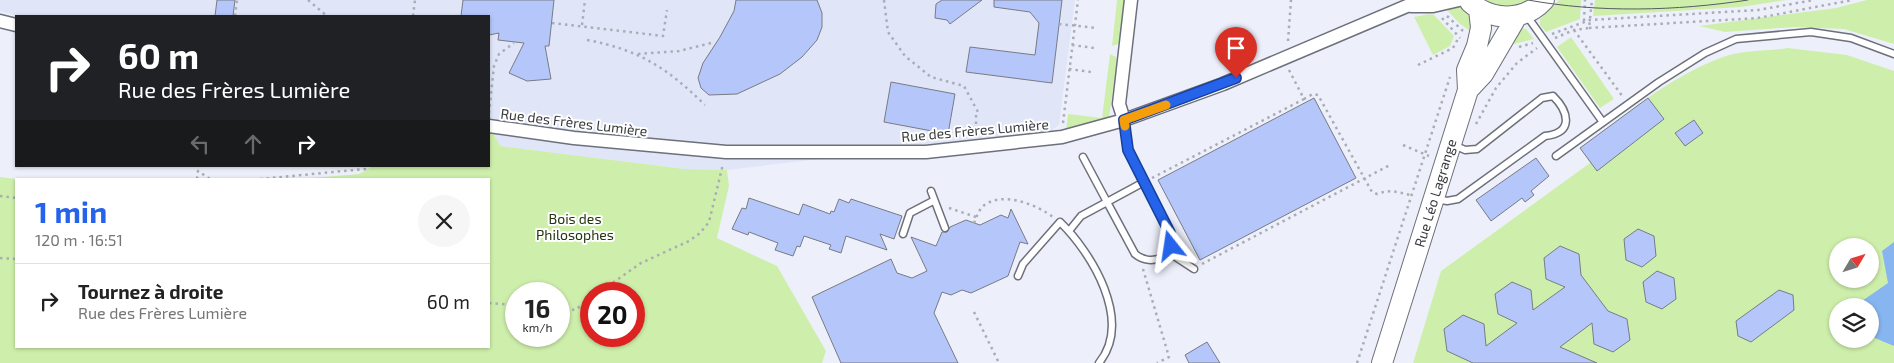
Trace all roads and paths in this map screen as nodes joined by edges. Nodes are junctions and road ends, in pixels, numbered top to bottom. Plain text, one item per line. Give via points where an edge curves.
1 (237, 0) edge
2 (308, 0) edge
3 (414, 0) edge
4 (584, 0) edge
5 (884, 0) edge
6 (1078, 0) edge
7 (1132, 0) edge
8 (1292, 0) edge
9 (1459, 0) edge
10 (1544, 0) edge
11 (1585, 0) edge
12 (1592, 0) edge
13 (1814, 0) edge
14 (1852, 0) edge
15 (1416, 3) edge
16 (1473, 5) edge
17 (667, 10) dead end
18 (1444, 13) dead end
19 (235, 15) edge
20 (326, 15) edge
21 (413, 15) edge
22 (1521, 15) junction
23 (1440, 17) dead end
24 (1590, 20) junction
25 (0, 21) edge
26 (1584, 22) junction
27 (552, 23) dead end
28 (1059, 24) dead end
29 (15, 25) edge
30 (582, 25) junction
31 (1075, 25) junction
32 (1097, 28) dead end
33 (1589, 28) junction
34 (1574, 30) junction
35 (1465, 32) dead end
36 (1548, 36) dead end
37 (1459, 37) junction
38 (587, 40) dead end
39 (1551, 40) dead end
40 (1536, 42) dead end
41 (514, 43) dead end
42 (711, 43) dead end
43 (1072, 45) junction
44 (1539, 46) dead end
45 (1094, 48) dead end
46 (1459, 48) dead end
47 (1513, 48) dead end
48 (1290, 49) junction
49 (638, 54) junction
50 (1894, 54) edge
51 (1418, 65) dead end
52 (1069, 69) junction
53 (1091, 72) dead end
54 (1450, 75) dead end
55 (1304, 99) junction
56 (1465, 99) junction
57 (1627, 103) junction
58 (490, 104) edge
59 (705, 105) dead end
60 (1124, 120) junction
61 (1602, 120) junction
62 (490, 126) edge
63 (1062, 137) junction
64 (1403, 145) dead end
65 (976, 146) junction
66 (1458, 147) junction
67 (726, 152) junction
68 (1424, 154) junction
69 (1556, 156) dead end
70 (1435, 157) dead end
71 (1083, 158) dead end
72 (1390, 165) dead end
73 (366, 167) edge
74 (197, 178) edge
75 (208, 178) edge
76 (270, 178) edge
77 (1365, 180) junction
78 (1144, 182) junction
79 (931, 192) dead end
80 (1410, 195) junction
81 (0, 196) edge
82 (15, 198) edge
83 (933, 201) junction
84 (1107, 202) junction
85 (1430, 202) junction
86 (959, 212) dead end
87 (976, 218) junction
88 (1060, 222) junction
89 (974, 223) dead end
90 (945, 228) dead end
91 (1069, 231) junction
92 (903, 234) dead end
93 (1168, 252) junction
94 (0, 258) edge
95 (1140, 258) junction
96 (15, 259) edge
97 (1194, 269) joint
98 (1018, 276) dead end
99 (614, 282) edge
100 (490, 303) edge
101 (505, 304) edge
102 (974, 312) dead end
103 (999, 363) edge
104 (1098, 363) edge
105 (1157, 363) edge
106 (1357, 363) edge
107 (1382, 363) edge

1 - 19 path
2 - 20 path
3 - 21 path
4 - 30 path
5 - 65 path via 888,32 905,56 931,77 946,83 962,84 969,90 978,112
6 - 31 path
7 - 60 street via 1119,104
8 - 48 path
9 - 15 street, Rue des Frères Lumière via 1433,6
10 - 22 main road
11 - 26 path
12 - 24 path
13 - 24 path via 1758,10
14 - 33 path via 1758,18
15 - 48 street, Rue des Frères Lumière
16 - 22 main road via 1497,17
16 - 56 main road, Rue Léo Lagrange via 1481,28 1467,70
17 - 30 path via 664,36
18 - 35 path
22 - 56 main road, Rue Léo Lagrange
22 - 61 lane
23 - 37 path
24 - 26 path
24 - 33 path
25 - 29 street
26 - 36 path
27 - 30 path
28 - 31 path
31 - 32 path
31 - 43 path
33 - 34 path
34 - 39 path
34 - 57 path
37 - 46 path via 1462,40
37 - 51 path via 1453,48
38 - 49 path
40 - 47 path
41 - 58 path via 499,54 494,66
42 - 49 path
43 - 45 path
43 - 52 path
44 - 66 path via 1517,62 1496,88
48 - 55 path via 1294,62 1286,66
48 - 60 street, Rue des Frères Lumière via 1224,84
49 - 59 path via 676,77
50 - 57 lane via 1851,38 1811,32 1736,39 1705,53
52 - 53 path
52 - 63 path
54 - 68 path
55 - 77 path via 1313,94 1318,96
55 - 78 path
56 - 66 main road, Rue Léo Lagrange
57 - 61 lane
60 - 63 street, Rue des Frères Lumière
60 - 78 lane via 1128,150
61 - 69 lane
62 - 67 street, Rue des Frères Lumière via 574,138
63 - 65 street, Rue des Frères Lumière
64 - 68 path
65 - 67 street, Rue des Frères Lumière via 926,152
66 - 85 main road, Rue Léo Lagrange
66 - 85 lane via 1477,148 1542,98 1553,96 1563,106 1567,118 1564,127 1555,135 1545,136 1458,199
67 - 99 path via 709,222 700,233 641,263
68 - 70 path
68 - 80 path
71 - 84 lane
72 - 77 path
73 - 76 path
74 - 75 path via 198,171
77 - 80 path via 1377,194 1394,191
77 - 97 path
78 - 84 lane
78 - 93 lane via 1170,233 1172,239
79 - 83 lane
80 - 106 path
81 - 82 path
83 - 90 lane
83 - 92 lane via 910,213
84 - 91 lane via 1082,216
84 - 95 lane
85 - 107 main road, Rue Léo Lagrange
86 - 87 path
87 - 88 path via 987,203 1009,201 1039,208
87 - 89 path
88 - 91 lane
88 - 98 lane via 1022,264
91 - 104 lane via 1091,261 1107,295 1110,332
93 - 95 lane via 1155,261
93 - 97 lane
94 - 96 path
95 - 105 path via 1168,357
100 - 101 path
102 - 103 path

